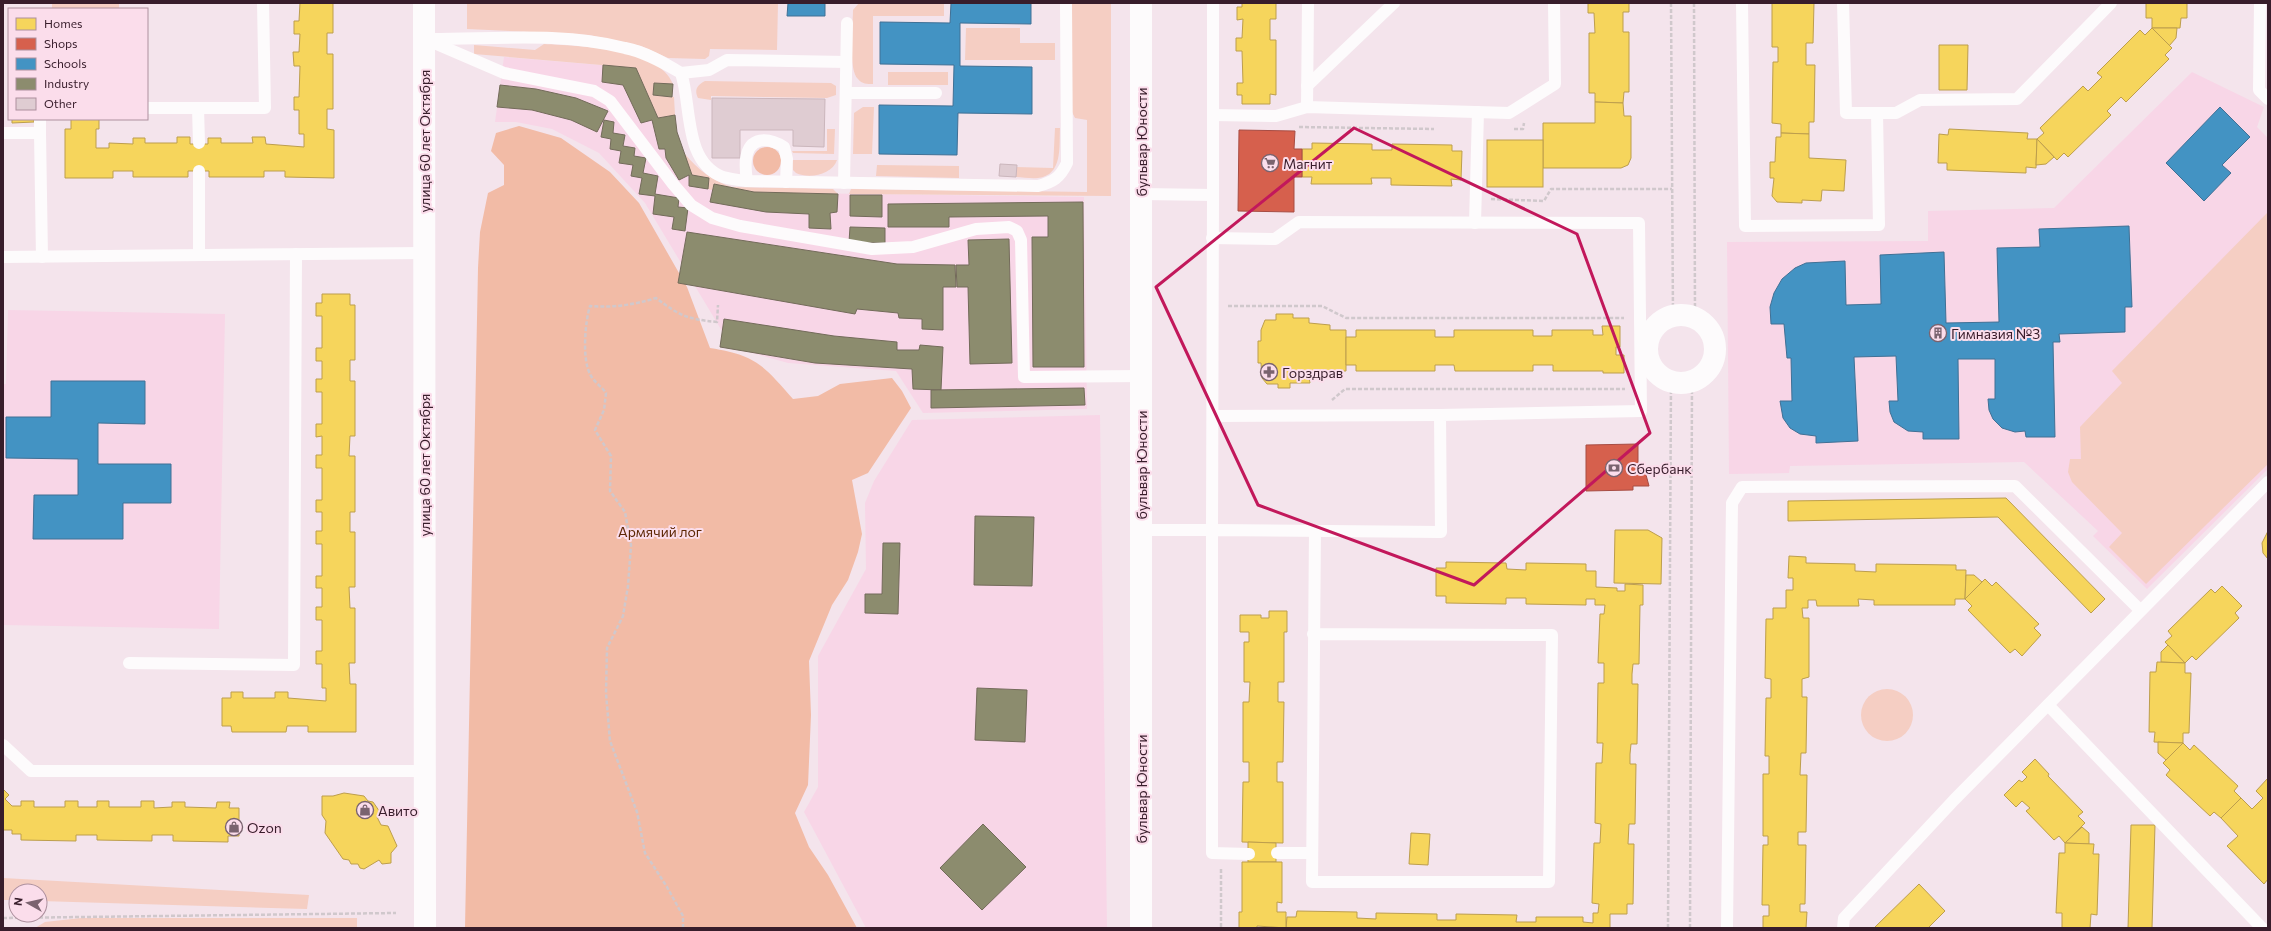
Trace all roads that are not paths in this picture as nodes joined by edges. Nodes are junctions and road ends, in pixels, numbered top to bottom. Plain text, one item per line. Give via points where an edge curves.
1 (263, 3) edge
2 (424, 3) edge
3 (1066, 3) edge
4 (1141, 3) edge
5 (1214, 3) edge
6 (1308, 3) edge
7 (1394, 3) edge
8 (1554, 3) edge
9 (1742, 3) edge
10 (1843, 3) edge
11 (2111, 3) edge
12 (2260, 3) edge
13 (847, 23) dead end
14 (425, 39) junction
15 (846, 62) junction
16 (681, 73) junction
17 (1307, 86) junction
18 (846, 93) junction
19 (936, 93) dead end
20 (2268, 100) edge
21 (1307, 107) junction
22 (148, 108) edge
23 (198, 108) junction
24 (1478, 112) junction
25 (1877, 113) junction
26 (1213, 115) junction
27 (40, 120) edge
28 (3, 133) edge
29 (40, 133) junction
30 (198, 144) dead end
31 (199, 171) dead end
32 (747, 181) junction
33 (786, 182) junction
34 (844, 182) junction
35 (1141, 194) junction
36 (1213, 195) junction
37 (1475, 223) junction
38 (1212, 238) junction
39 (423, 253) junction
40 (296, 254) junction
41 (200, 255) junction
42 (3, 257) edge
43 (42, 257) junction
44 (1141, 376) junction
45 (1692, 382) joint
46 (1440, 415) junction
47 (1213, 416) junction
48 (2268, 482) edge
49 (1141, 530) junction
50 (1212, 530) junction
51 (1315, 531) junction
52 (2140, 610) junction
53 (1313, 634) junction
54 (129, 663) dead end
55 (2048, 705) junction
56 (3, 745) edge
57 (425, 771) junction
58 (1277, 853) dead end
59 (1312, 853) junction
60 (1249, 854) dead end
61 (425, 928) edge
62 (1141, 928) edge
63 (1727, 928) edge
64 (1843, 928) edge
65 (2262, 928) edge

1 - 23 lane via 265,108
2 - 14 street, улица 60 лет Октября
3 - 34 lane via 1067,163 1061,176 1038,186
4 - 35 street, бульвар Юности
5 - 26 lane
6 - 17 lane
7 - 17 lane
8 - 24 lane via 1555,84 1509,113
9 - 25 lane via 1745,226 1879,226
10 - 25 lane via 1846,113
11 - 25 lane via 2017,99 1920,100 1896,113
12 - 20 lane via 2259,90
13 - 15 lane
14 - 16 lane via 550,39 605,44 638,52
14 - 39 street, улица 60 лет Октября
14 - 44 lane via 504,73 575,86 599,94 610,101 672,184 691,205 712,218 740,226 872,249 913,247 976,229 1009,228 1016,231 1021,240 1024,377
15 - 16 lane via 727,60 709,70
15 - 18 lane
16 - 32 lane via 693,139 706,166 722,176
17 - 21 lane
18 - 19 lane
18 - 34 lane
21 - 24 lane
21 - 26 lane via 1276,116
22 - 23 lane
23 - 30 lane
24 - 37 lane
26 - 36 lane
27 - 29 lane
28 - 29 lane
29 - 43 lane
31 - 41 lane
32 - 33 lane
32 - 33 lane via 746,159 750,147 759,140 774,140 784,147
33 - 34 lane
35 - 36 lane
35 - 44 street, бульвар Юности
36 - 38 lane
37 - 38 lane via 1299,222 1276,239
37 - 46 lane via 1639,223 1641,411
38 - 47 lane
39 - 40 lane
39 - 57 street, улица 60 лет Октября
40 - 41 lane
40 - 54 lane via 294,665
41 - 43 lane
42 - 43 lane
44 - 49 street, бульвар Юности
45 - 45 street via 1703,376 1715,357 1712,334 1705,324 1695,318 1684,315 1662,320 1649,337 1648,359 1661,377 1682,384
46 - 47 lane
46 - 51 lane via 1441,532
47 - 50 lane
48 - 52 lane
49 - 50 lane
49 - 62 street, бульвар Юности
50 - 51 lane
50 - 60 lane via 1212,853
51 - 53 lane
52 - 55 lane
52 - 63 lane via 2015,486 1742,487 1732,503
53 - 59 lane
53 - 59 lane via 1552,635 1549,882 1312,882
55 - 64 lane via 1954,800 1844,918
55 - 65 lane
56 - 57 lane via 31,771
57 - 61 street, улица 60 лет Октября
58 - 59 lane

